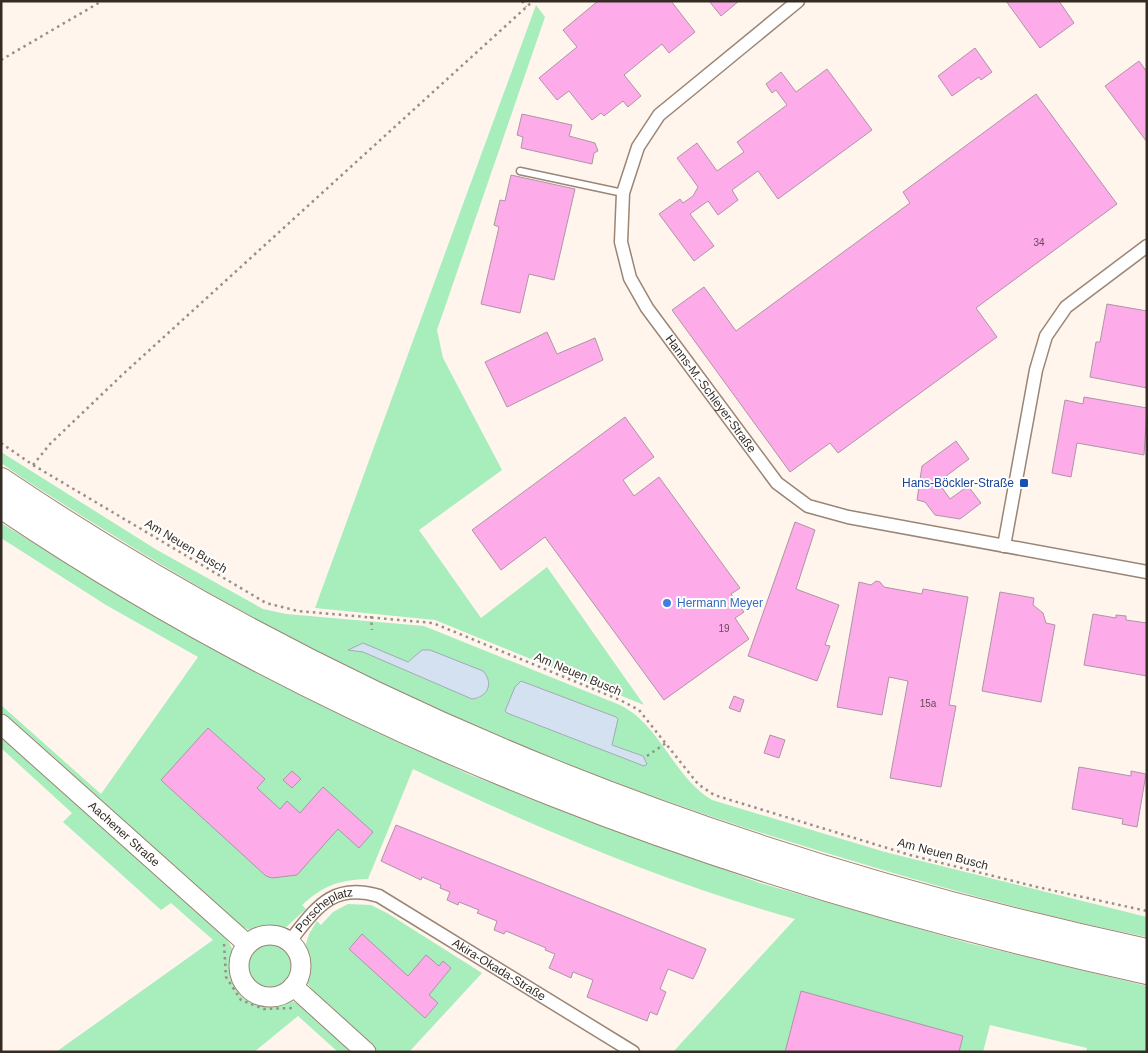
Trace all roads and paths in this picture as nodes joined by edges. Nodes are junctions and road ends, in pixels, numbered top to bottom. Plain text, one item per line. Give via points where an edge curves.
1 (102, 1) edge
2 (522, 1) edge
3 (533, 1) edge
4 (798, 1) edge
5 (526, 7) junction
6 (1, 60) edge
7 (520, 171) dead end
8 (623, 193) junction
9 (1147, 246) edge
10 (1, 443) edge
11 (33, 465) junction
12 (1, 480) edge
13 (1, 506) edge
14 (1004, 546) junction
15 (1147, 572) edge
16 (371, 616) junction
17 (372, 630) dead end
18 (1, 724) edge
19 (666, 743) junction
20 (647, 756) dead end
21 (364, 892) joint
22 (1147, 911) edge
23 (220, 940) dead end
24 (289, 942) junction
25 (247, 944) junction
26 (1147, 951) edge
27 (1147, 972) edge
28 (293, 986) junction
29 (294, 1008) dead end
30 (366, 1052) edge
31 (633, 1052) edge

1 - 6 path
2 - 5 path
3 - 5 path
4 - 8 street, Hanns-M.-Schleyer-Straße via 659,115 638,147
5 - 11 path via 121,376 50,444
7 - 8 lane
8 - 14 street, Hanns-M.-Schleyer-Straße via 621,242 630,278 647,308 777,483 808,506 848,518
9 - 14 street via 1066,307 1046,336 1036,370
10 - 11 path, Am Neuen Busch
11 - 16 path, Am Neuen Busch via 266,603 298,611
12 - 26 highway via 128,562 258,636 375,695 502,753 633,804 782,854 951,903
13 - 27 highway via 121,582 240,650 382,721 512,779 650,832 819,888 955,926
14 - 15 street, Hanns-M.-Schleyer-Straße
16 - 17 path
16 - 19 path, Am Neuen Busch via 433,623 620,700 639,710
18 - 25 street, Aachener Straße
19 - 20 path
19 - 22 path, Am Neuen Busch via 698,784 714,795 910,855 1037,888
21 - 24 street, Porscheplatz via 330,897 320,904
21 - 31 street, Akira-Okada-Straße via 379,896
23 - 29 path via 225,946 226,977 241,1000 264,1009
24 - 25 street via 272,935 254,938
24 - 28 street via 296,949 301,968
25 - 28 street via 238,964 245,985 253,992 274,997
28 - 30 street

